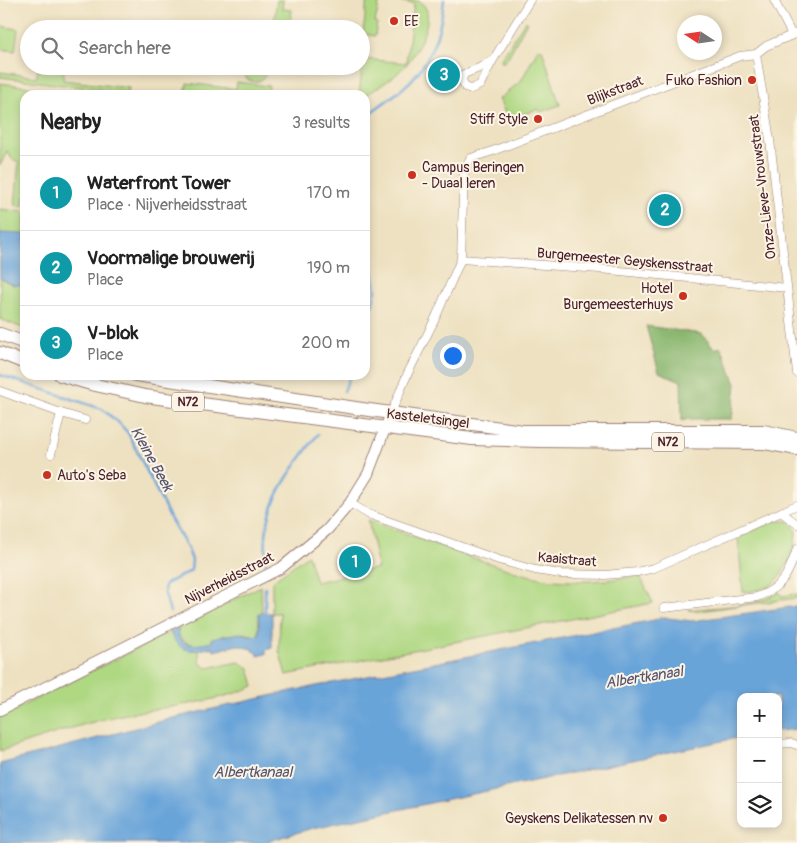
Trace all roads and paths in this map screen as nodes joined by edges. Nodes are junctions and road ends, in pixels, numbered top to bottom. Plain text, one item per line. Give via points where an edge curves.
1 (530, 0) edge
2 (774, 0) edge
3 (795, 34) edge
4 (756, 54) junction
5 (493, 60) dead end
6 (461, 259) junction
7 (787, 288) junction
8 (793, 312) edge
9 (0, 334) edge
10 (20, 341) edge
11 (0, 353) edge
12 (20, 361) edge
13 (797, 373) edge
14 (77, 380) edge
15 (170, 380) edge
16 (0, 392) edge
17 (391, 413) junction
18 (61, 414) junction
19 (85, 420) dead end
20 (386, 428) junction
21 (797, 438) edge
22 (797, 449) edge
23 (52, 454) dead end
24 (350, 503) junction
25 (797, 505) edge
26 (781, 512) junction
27 (797, 524) edge
28 (797, 549) edge
29 (664, 608) dead end
30 (0, 710) edge
31 (782, 744) edge
32 (797, 745) edge

1 - 5 street
2 - 3 street
3 - 4 street, Blijkstraat via 766,46
4 - 6 street, Blijkstraat via 740,56 471,158 464,170
4 - 7 street, Onze-Lieve-Vrouwstraat via 770,140
6 - 7 street, Burgemeester Geyskensstraat
6 - 17 street, Nijverheidsstraat
7 - 8 street, Onze-Lieve-Vrouwstraat
8 - 13 street, Onze-Lieve-Vrouwstraat
9 - 10 main road
11 - 12 main road
14 - 20 main road, Kasteletsingel / N72 via 145,396
15 - 17 main road, Kasteletsingel / N72
16 - 18 street
17 - 20 street, Nijverheidsstraat
17 - 21 main road, Kasteletsingel / N72 via 523,430 763,431
18 - 19 street
18 - 23 street
20 - 22 main road, Kasteletsingel / N72 via 472,439 765,443
20 - 24 street, Nijverheidsstraat via 368,474
24 - 26 street, Kaaistraat via 368,514 499,560 561,574 606,575 654,568
24 - 30 street, Nijverheidsstraat via 327,530 281,568
25 - 26 street, Kaaistraat
26 - 27 street
28 - 29 street via 787,575 768,593
31 - 32 street

